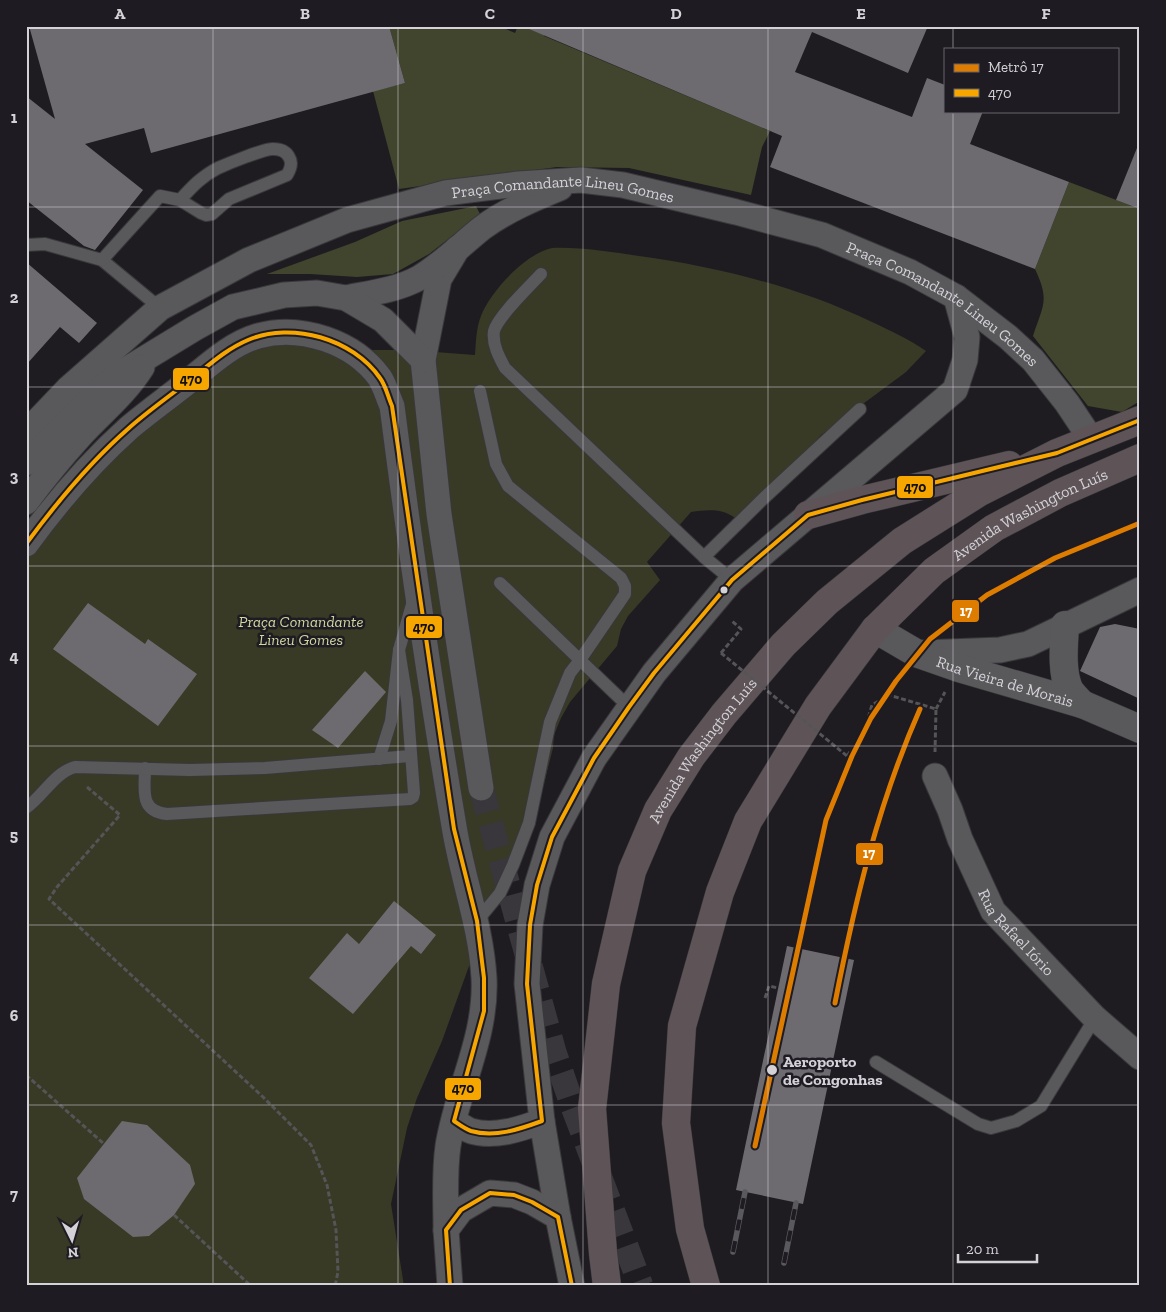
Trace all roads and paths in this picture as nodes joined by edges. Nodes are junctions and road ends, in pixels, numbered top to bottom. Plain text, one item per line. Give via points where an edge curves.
1 (581, 180) junction
2 (180, 200) junction
3 (26, 245) edge
4 (457, 249) junction
5 (102, 260) junction
6 (541, 274) dead end
7 (956, 296) junction
8 (346, 298) junction
9 (160, 308) junction
10 (148, 356) junction
11 (423, 360) junction
12 (480, 391) dead end
13 (860, 409) dead end
14 (1140, 420) edge
15 (26, 433) edge
16 (1090, 439) junction
17 (1057, 453) junction
18 (1140, 458) edge
19 (26, 463) edge
20 (26, 502) edge
21 (808, 515) junction
22 (26, 544) edge
23 (704, 557) junction
24 (732, 580) junction
25 (500, 583) dead end
26 (417, 585) junction
27 (1140, 590) edge
28 (1065, 625) junction
29 (741, 628) dead end
30 (875, 629) junction
31 (399, 650) junction
32 (916, 653) junction
33 (580, 660) junction
34 (1082, 704) junction
35 (629, 707) junction
36 (1140, 729) edge
37 (410, 756) junction
38 (379, 759) junction
39 (145, 768) junction
40 (66, 769) junction
41 (935, 776) joint
42 (481, 788) tunnel mouth
43 (26, 808) edge
44 (477, 921) junction
45 (778, 988) dead end
46 (766, 998) dead end
47 (1095, 1018) junction
48 (1140, 1057) edge
49 (876, 1062) dead end
50 (26, 1075) edge
51 (454, 1121) junction
52 (542, 1121) junction
53 (104, 1143) dead end
54 (174, 1215) dead end
55 (558, 1217) junction
56 (446, 1230) junction
57 (251, 1286) edge
58 (335, 1286) edge
59 (450, 1286) edge
60 (572, 1286) edge
61 (607, 1286) edge
62 (706, 1286) edge

1 - 4 street via 531,200 484,227
1 - 7 street, Praça Comandante Lineu Gomes via 623,185 822,235 910,272
1 - 9 street, Praça Comandante Lineu Gomes via 445,194 347,220 249,260
2 - 2 lane via 201,213 212,214 229,199 287,175 291,161 288,154 271,149 218,168 199,179
2 - 5 lane via 160,196
3 - 5 lane via 45,244
4 - 8 street via 420,277 400,286
4 - 11 street via 439,279
5 - 9 lane
6 - 23 lane via 498,321 494,332 495,349 505,368
7 - 16 street, Praça Comandante Lineu Gomes via 1033,360
7 - 21 street via 966,337 965,360 955,390
8 - 10 street via 317,293 284,295 233,307
8 - 11 street via 383,320
9 - 15 street, Praça Comandante Lineu Gomes via 68,389
10 - 19 street via 97,392
10 - 20 street via 136,378 80,435
11 - 42 street via 439,514
12 - 33 lane via 496,464 508,486 621,578 625,586 624,594
13 - 23 lane
14 - 16 highway, Avenida Washington Luís
16 - 17 highway, Avenida Washington Luís
17 - 21 highway
17 - 61 highway, Avenida Washington Luís via 980,492 902,541 827,602 783,645 724,714 691,757 658,810 632,870 606,984 592,1109
18 - 30 highway, Avenida Washington Luís via 1060,492 994,528 934,571
21 - 24 street
22 - 26 street via 82,476 129,429 219,356 258,336 307,334 335,342 360,357 380,379 392,406
23 - 24 lane
24 - 35 street
25 - 33 lane
26 - 31 lane
26 - 44 street via 454,829
27 - 28 street
28 - 32 street via 1014,648
28 - 34 street via 1066,678 1069,690
29 - 41 path, bridge via 721,653 847,756 863,735 872,705 888,695 936,709
30 - 32 street, Rua Vieira de Morais
30 - 62 highway, Avenida Washington Luís via 818,706 748,821 720,892 682,1026 676,1124 690,1228
31 - 37 lane via 407,700
31 - 38 lane via 391,721
32 - 34 street, Rua Vieira de Morais
33 - 35 lane
33 - 44 lane via 570,673 550,722 529,823 513,866 500,893
34 - 36 street, Rua Vieira de Morais
35 - 52 street via 594,758 552,837 537,885 530,925 527,984
37 - 38 lane
37 - 39 lane via 414,793 410,799 167,814 156,813 148,806
38 - 39 lane via 265,768
39 - 40 lane
40 - 43 lane
40 - 58 path via 120,815 49,899 263,1096 311,1145 327,1185 336,1230 338,1272
41 - 47 street, Rua Rafael Iório via 993,911
44 - 51 street via 484,978 484,1012
45 - 46 path via 768,986
47 - 48 street, Rua Rafael Iório
47 - 49 lane via 1041,1106 1016,1121 991,1128 978,1124
50 - 53 path
51 - 52 street via 486,1134
51 - 56 street via 448,1147
52 - 55 street
54 - 57 path
55 - 56 street via 514,1194 490,1193 461,1210
55 - 60 street
56 - 59 street

